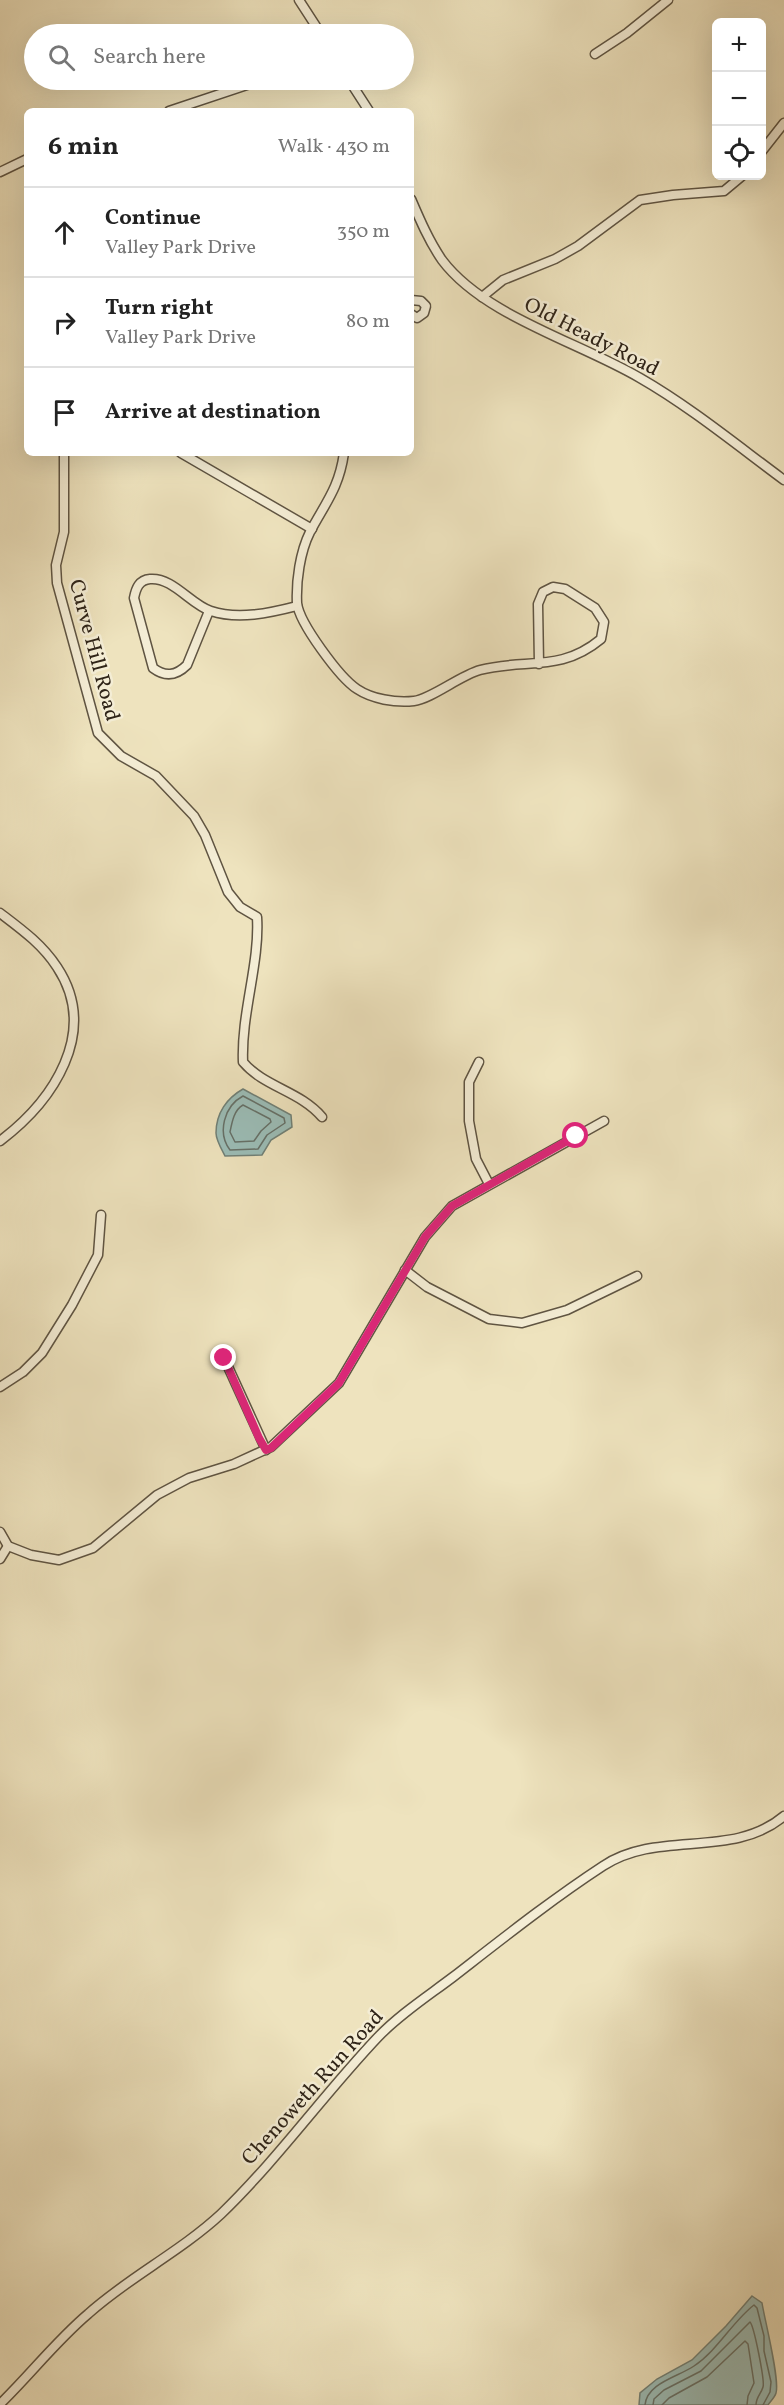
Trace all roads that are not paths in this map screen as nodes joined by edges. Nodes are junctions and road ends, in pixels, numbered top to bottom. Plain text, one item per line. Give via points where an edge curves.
1 (299, 0) edge
2 (668, 0) edge
3 (315, 24) edge
4 (595, 54) dead end
5 (237, 90) edge
6 (355, 90) edge
7 (195, 107) edge
8 (367, 108) edge
9 (784, 123) edge
10 (766, 146) edge
11 (24, 160) edge
12 (0, 172) edge
13 (737, 180) edge
14 (414, 205) edge
15 (482, 297) junction
16 (414, 300) edge
17 (414, 316) edge
18 (64, 456) edge
19 (186, 456) edge
20 (343, 456) edge
21 (784, 480) edge
22 (312, 529) junction
23 (297, 606) junction
24 (209, 611) junction
25 (539, 664) junction
26 (0, 913) edge
27 (479, 1062) dead end
28 (322, 1117) dead end
29 (604, 1121) dead end
30 (0, 1141) edge
31 (489, 1184) junction
32 (101, 1215) dead end
33 (405, 1270) junction
34 (637, 1276) dead end
35 (224, 1358) dead end
36 (0, 1387) edge
37 (266, 1450) junction
38 (0, 1532) edge
39 (8, 1546) junction
40 (0, 1559) edge
41 (784, 1816) edge
42 (0, 2404) edge

1 - 3 street
2 - 4 street
5 - 7 street
6 - 8 street
9 - 10 street
11 - 12 street
13 - 15 street via 724,191 640,200 578,246 503,280
14 - 15 street, Old Heady Road via 442,259
15 - 21 street, Old Heady Road via 641,379
16 - 17 street via 426,306 424,314
18 - 28 street, Curve Hill Road via 64,532 56,577 95,728 121,756 156,776 194,816 206,835 225,885 240,907 258,916 244,1022 243,1062 253,1074 312,1105
19 - 22 street
20 - 22 street via 333,493
22 - 23 street via 298,573
23 - 24 street via 236,616
23 - 25 street via 327,658 356,689 382,699 416,701 479,670
24 - 24 street via 162,581 142,581 134,598 153,668 160,674 181,672
25 - 25 street via 570,658 601,639 604,622 595,608 565,590 553,587 543,592 538,603
26 - 30 street via 42,948 56,966 70,992 72,1026 69,1055 55,1084
27 - 31 street via 469,1082 469,1121 476,1159
29 - 31 street
31 - 33 street via 452,1206 425,1237
32 - 36 street via 98,1256 62,1322 34,1362
33 - 34 street via 427,1287 489,1319 522,1323 567,1310
33 - 37 street via 339,1383
35 - 37 street
37 - 39 street via 189,1478 157,1495 93,1548 59,1560
38 - 39 street
39 - 40 street
41 - 42 street, Chenoweth Run Road via 749,1837 649,1847 616,1858 512,1931 394,2021 221,2214 87,2315

